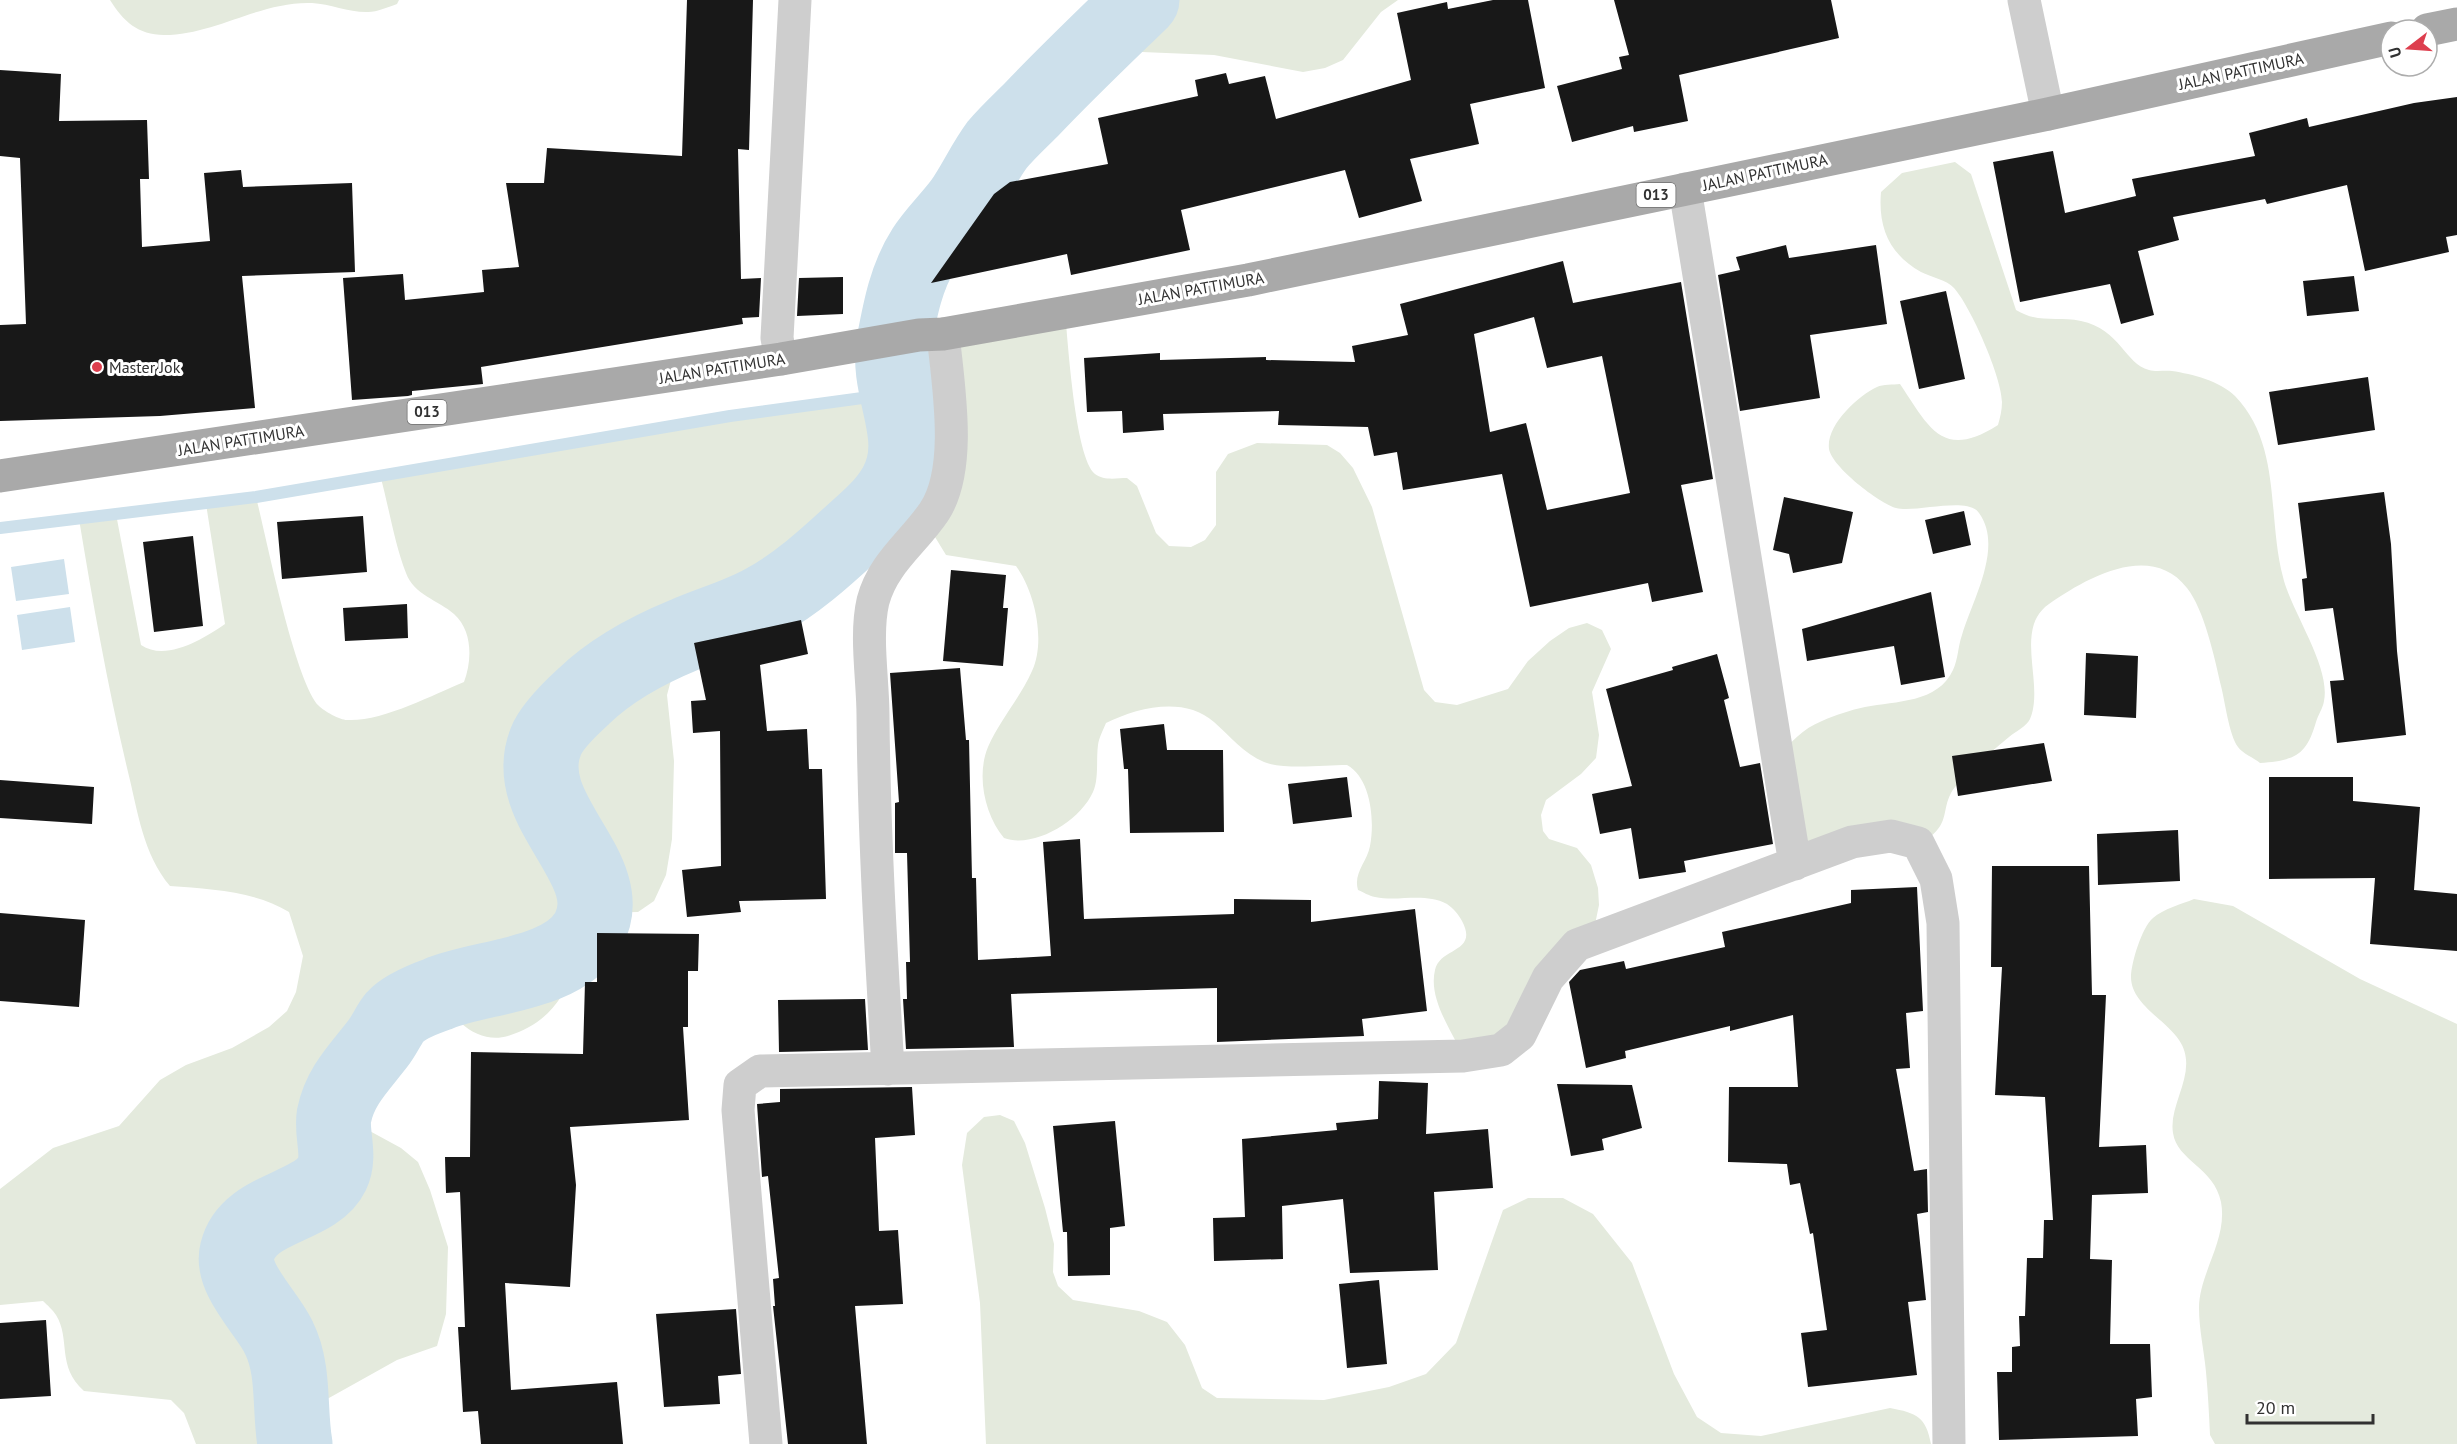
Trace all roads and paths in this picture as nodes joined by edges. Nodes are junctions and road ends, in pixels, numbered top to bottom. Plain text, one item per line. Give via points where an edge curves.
1 (795, 0) edge
2 (2024, 0) edge
3 (2457, 24) edge
4 (2439, 28) edge
5 (2379, 41) edge
6 (2048, 114) junction
7 (1685, 189) junction
8 (931, 334) junction
9 (781, 359) junction
10 (0, 476) edge
11 (1795, 864) junction
12 (888, 1069) junction
13 (766, 1444) edge
14 (1949, 1444) edge

1 - 9 street via 777,338
2 - 6 street
3 - 4 main road
5 - 6 main road, JALAN PATTIMURA / 013
6 - 7 main road, JALAN PATTIMURA / 013
7 - 8 main road, JALAN PATTIMURA / 013 via 1248,280
7 - 11 street
8 - 9 main road, JALAN PATTIMURA / 013
8 - 12 street via 951,416 951,466 935,511 885,570 873,602 870,635 874,824
9 - 10 main road, JALAN PATTIMURA / 013
11 - 12 street via 1577,945 1548,978 1520,1035 1501,1050 1463,1056
11 - 14 street via 1852,842 1891,836 1918,843 1936,879 1943,923
12 - 13 street via 760,1071 740,1085 738,1110

